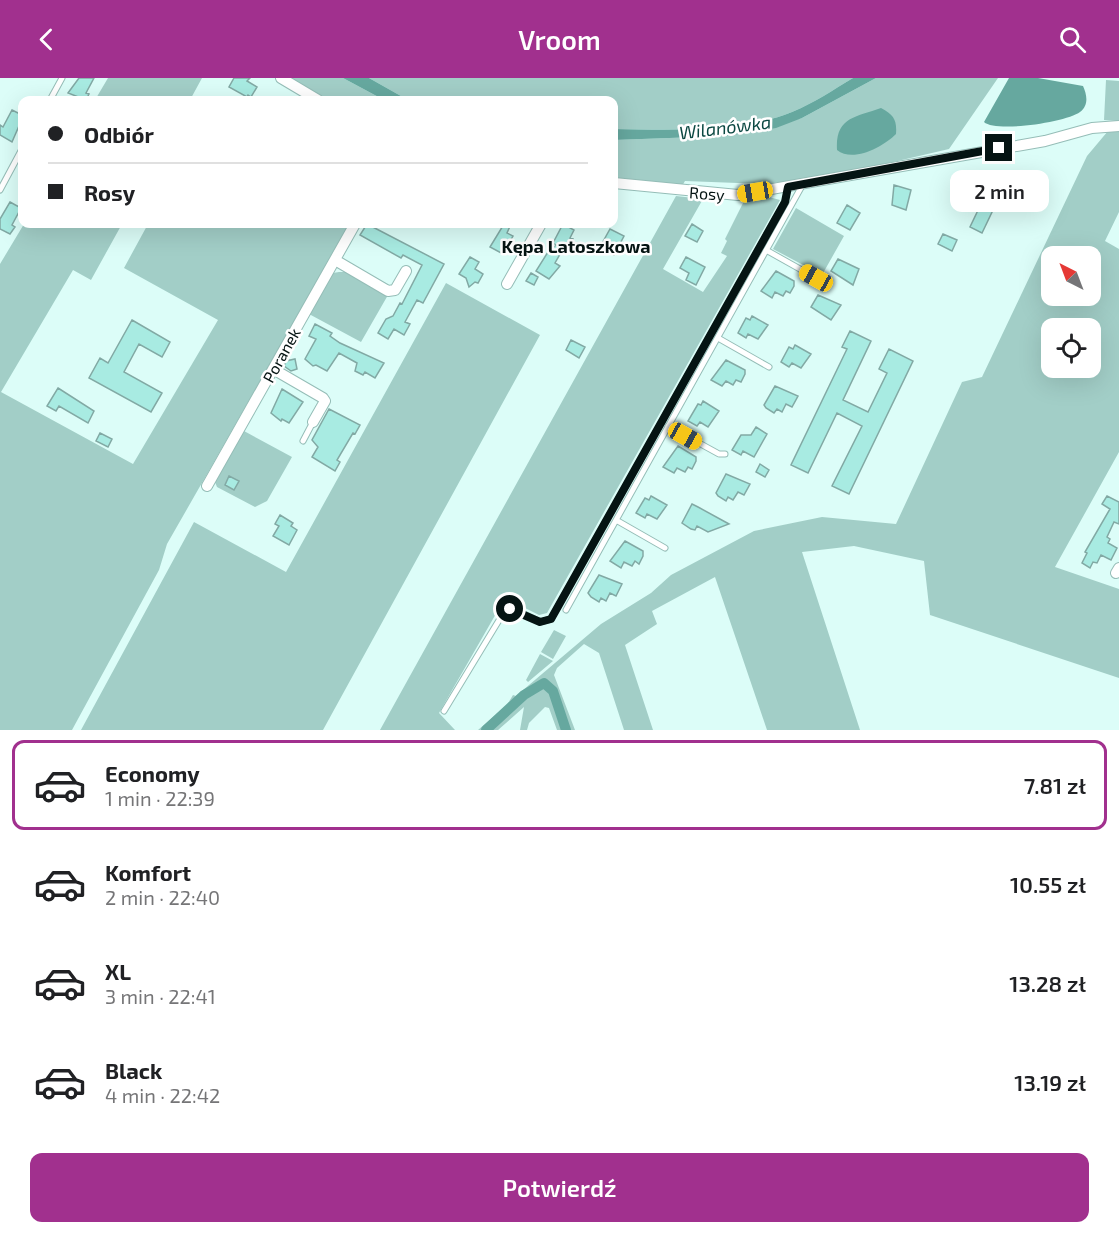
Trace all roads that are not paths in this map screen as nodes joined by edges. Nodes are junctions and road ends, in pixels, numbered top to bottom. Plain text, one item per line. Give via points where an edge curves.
1 (62, 78) edge
2 (282, 78) edge
3 (52, 96) edge
4 (311, 96) edge
5 (1119, 126) edge
6 (18, 156) edge
7 (618, 183) edge
8 (803, 184) junction
9 (788, 187) junction
10 (0, 190) edge
11 (353, 228) edge
12 (539, 228) edge
13 (766, 250) junction
14 (335, 260) junction
15 (405, 271) dead end
16 (816, 278) dead end
17 (507, 284) dead end
18 (718, 338) junction
19 (769, 367) dead end
20 (273, 369) junction
21 (313, 422) joint
22 (668, 426) junction
23 (303, 441) dead end
24 (722, 460) dead end
25 (207, 486) dead end
26 (616, 520) junction
27 (665, 548) dead end
28 (566, 610) dead end
29 (444, 711) dead end

1 - 3 lane
2 - 4 street
5 - 8 street, Rosy
6 - 10 lane
7 - 9 street, Rosy via 738,195
8 - 9 street, Rosy
8 - 13 lane
9 - 29 lane via 785,202 551,619 540,622 516,610 504,612
11 - 14 street, Poranek
12 - 17 street
13 - 16 lane
13 - 18 lane
14 - 15 street via 388,291 395,290
14 - 20 street, Poranek
18 - 19 lane
18 - 22 lane
20 - 21 street via 323,398
20 - 25 street, Poranek
21 - 23 lane
22 - 24 lane via 722,454
22 - 26 lane
26 - 27 lane
26 - 28 lane

